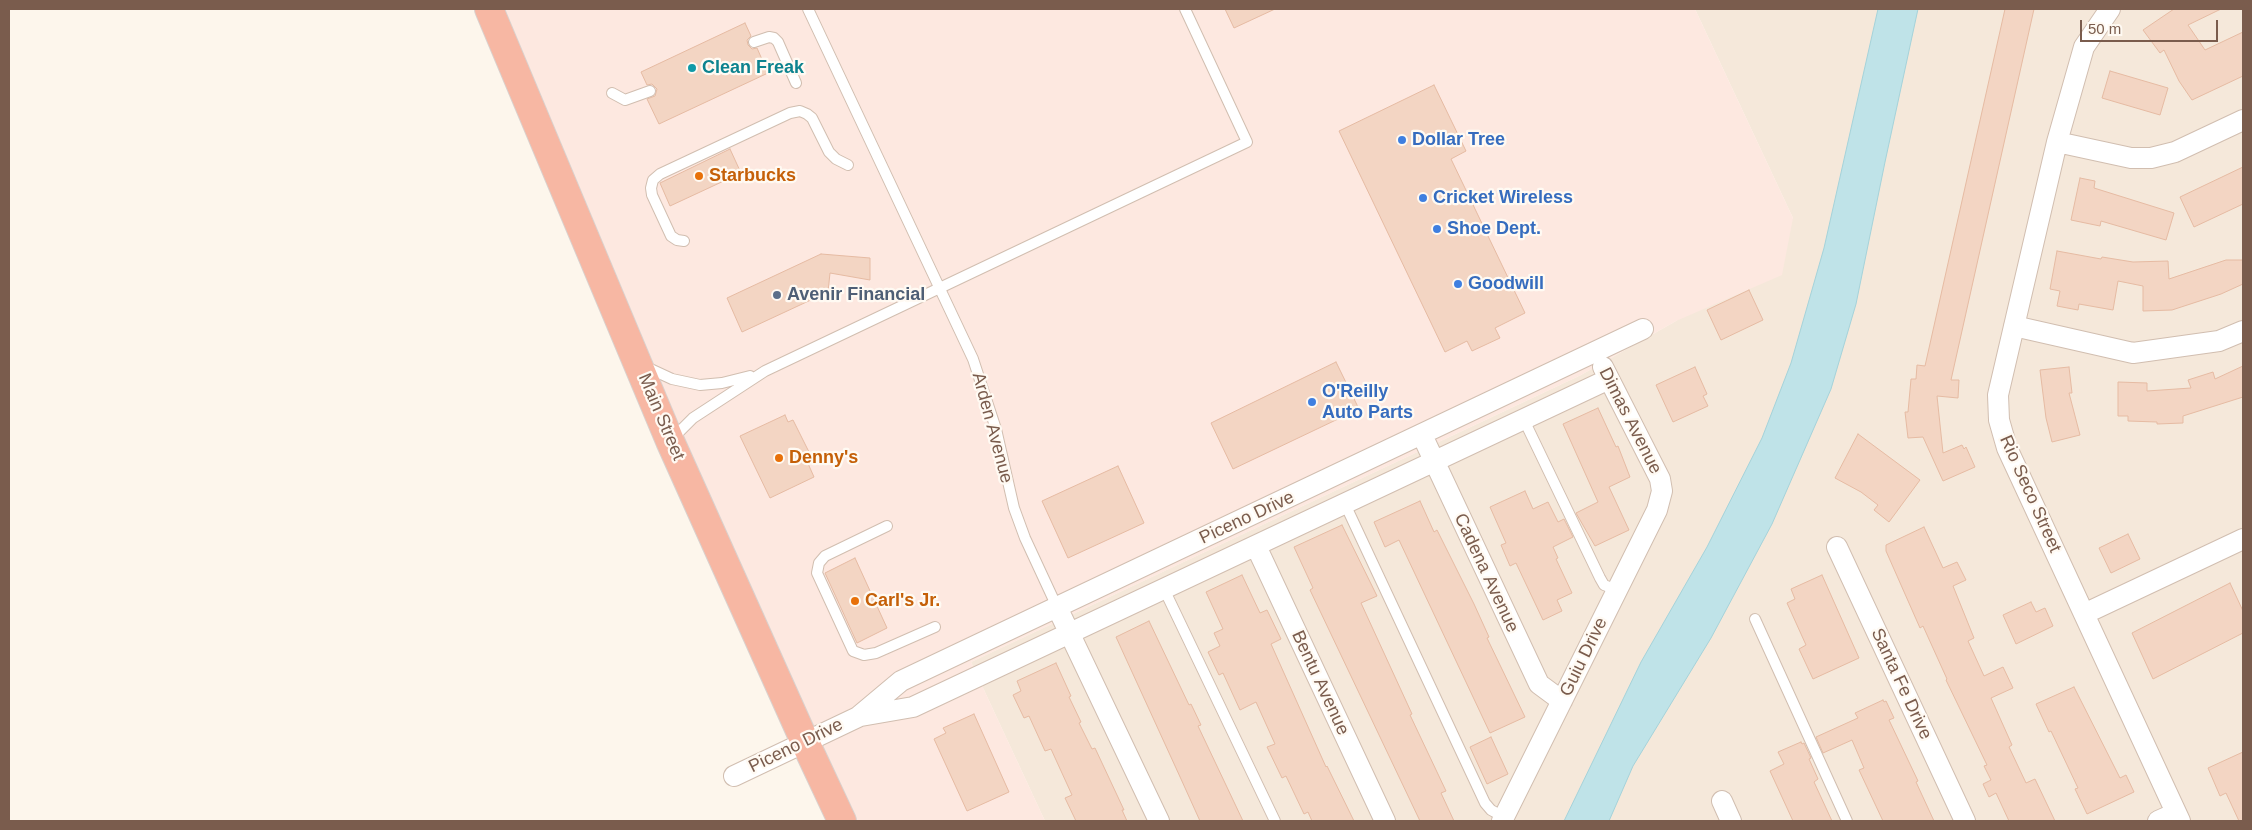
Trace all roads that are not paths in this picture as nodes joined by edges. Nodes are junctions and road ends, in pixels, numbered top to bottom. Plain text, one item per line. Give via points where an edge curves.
1 (489, 9) edge
2 (808, 9) edge
3 (1185, 9) edge
4 (2110, 9) edge
5 (754, 42) dead end
6 (796, 83) dead end
7 (650, 91) dead end
8 (612, 93) dead end
9 (2243, 120) edge
10 (2057, 142) junction
11 (848, 165) dead end
12 (684, 240) dead end
13 (940, 288) junction
14 (2014, 326) junction
15 (1643, 329) dead end
16 (2243, 331) edge
17 (1596, 352) junction
18 (637, 363) junction
19 (765, 372) junction
20 (1609, 379) junction
21 (1524, 420) junction
22 (1422, 436) junction
23 (670, 440) junction
24 (1434, 462) junction
25 (1662, 492) joint
26 (1344, 504) junction
27 (887, 526) dead end
28 (2243, 539) edge
29 (1256, 546) junction
30 (1837, 547) dead end
31 (1164, 589) junction
32 (1617, 590) junction
33 (1057, 607) junction
34 (2084, 614) junction
35 (1755, 619) dead end
36 (935, 627) dead end
37 (1070, 634) junction
38 (1562, 701) junction
39 (858, 717) junction
40 (805, 742) junction
41 (734, 776) dead end
42 (1722, 801) dead end
43 (2171, 818) edge
44 (1503, 819) edge
45 (842, 821) edge
46 (1159, 821) edge
47 (1275, 821) edge
48 (1385, 821) edge
49 (1731, 821) edge
50 (1848, 821) edge
51 (1965, 821) edge

1 - 18 highway, Main Street
2 - 13 lane, Arden Avenue
3 - 13 lane via 1247,142
4 - 10 street, Rio Seco Street via 2084,48
5 - 6 lane via 774,38
7 - 8 lane via 625,100
9 - 10 street via 2175,152 2151,158 2131,158
10 - 14 street, Rio Seco Street
11 - 12 lane via 829,152 812,118 800,111 790,113 653,180 652,195 671,236
13 - 19 lane
13 - 33 lane, Arden Avenue via 980,375 1014,508
14 - 16 street via 2132,353 2219,341
14 - 34 street, Rio Seco Street via 1998,395 1999,420 2007,448
15 - 17 street, Piceno Drive
17 - 20 street, Dimas Avenue
17 - 22 street, Piceno Drive
18 - 19 lane via 672,379 700,385
18 - 23 highway, Main Street
19 - 23 lane via 693,418
20 - 21 street, Piceno Drive
20 - 25 street, Dimas Avenue via 1660,479
21 - 24 street, Piceno Drive
21 - 32 lane via 1600,578 1604,585
22 - 24 street, Cadena Avenue
22 - 33 street, Piceno Drive
23 - 40 highway, Main Street
24 - 26 street, Piceno Drive
24 - 38 street, Cadena Avenue via 1539,684
25 - 32 street, Guiu Drive via 1657,510
26 - 29 street, Piceno Drive
26 - 44 lane via 1485,803
27 - 36 lane via 825,556 819,563 817,574 853,651 864,655 876,654
28 - 34 street
29 - 31 street, Piceno Drive
29 - 48 street, Bentu Avenue
30 - 51 street, Santa Fe Drive
31 - 37 street, Piceno Drive
31 - 47 lane
32 - 38 street, Guiu Drive
33 - 37 street, Arden Avenue
33 - 39 street, Piceno Drive via 901,681
34 - 43 street, Rio Seco Street
35 - 50 lane
37 - 39 street, Piceno Drive via 913,707
37 - 46 street, Arden Avenue
38 - 44 street, Guiu Drive
39 - 40 street, Piceno Drive
40 - 41 street, Piceno Drive
40 - 45 highway, Main Street
42 - 49 street

